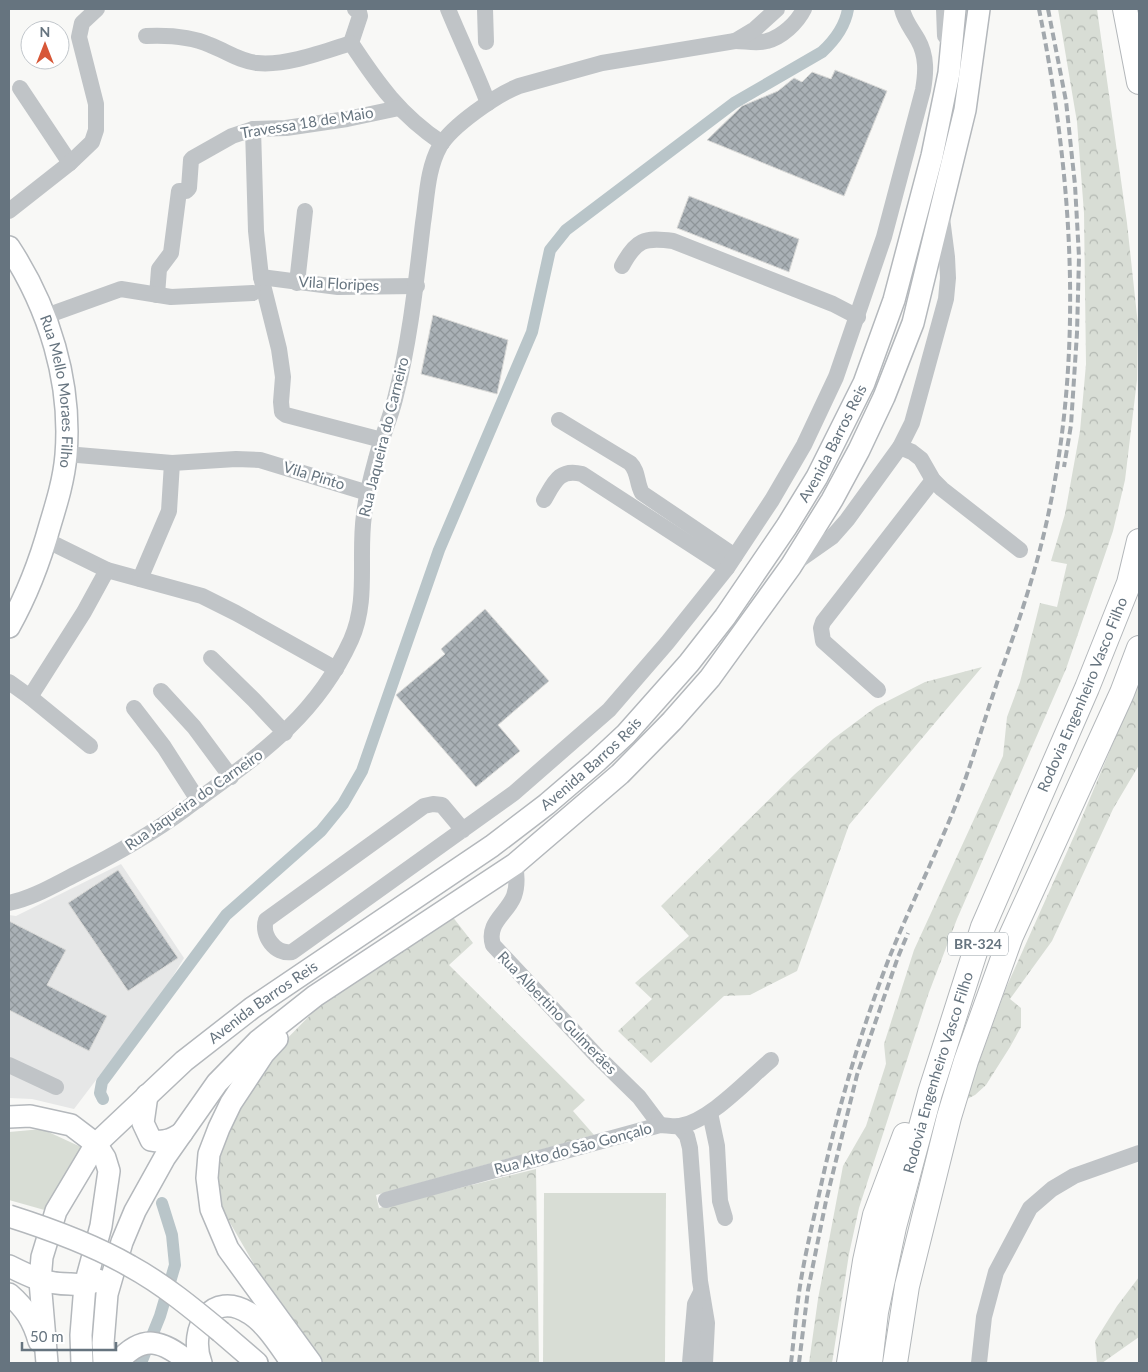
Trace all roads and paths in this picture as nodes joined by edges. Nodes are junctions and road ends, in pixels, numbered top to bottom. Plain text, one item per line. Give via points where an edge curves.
1 (97, 9) edge
2 (448, 9) edge
3 (485, 9) edge
4 (776, 9) edge
5 (804, 9) edge
6 (902, 9) edge
7 (944, 9) edge
8 (956, 9) edge
9 (979, 9) edge
10 (1125, 9) edge
11 (357, 11) edge
12 (146, 36) dead end
13 (735, 41) junction
14 (486, 42) dead end
15 (351, 43) junction
16 (949, 73) junction
17 (1139, 82) edge
18 (20, 88) dead end
19 (488, 103) junction
20 (399, 108) junction
21 (252, 129) junction
22 (442, 143) junction
23 (70, 163) junction
24 (940, 208) junction
25 (9, 210) edge
26 (305, 211) dead end
27 (11, 255) edge
28 (622, 266) dead end
29 (261, 277) junction
30 (297, 282) junction
31 (417, 286) junction
32 (253, 294) dead end
33 (157, 295) junction
34 (46, 316) junction
35 (858, 317) junction
36 (559, 420) dead end
37 (382, 440) junction
38 (900, 446) junction
39 (66, 454) junction
40 (172, 463) junction
41 (933, 480) junction
42 (368, 493) junction
43 (544, 500) dead end
44 (46, 540) junction
45 (1139, 541) edge
46 (1020, 550) dead end
47 (731, 562) junction
48 (791, 566) junction
49 (108, 570) junction
50 (140, 578) junction
51 (9, 627) edge
52 (1139, 648) edge
53 (211, 658) dead end
54 (336, 670) junction
55 (9, 682) edge
56 (878, 690) dead end
57 (161, 691) dead end
58 (30, 697) junction
59 (134, 708) dead end
60 (285, 733) junction
61 (90, 746) dead end
62 (231, 777) junction
63 (198, 800) junction
64 (463, 830) junction
65 (515, 864) junction
66 (9, 903) edge
67 (316, 996) junction
68 (771, 1060) dead end
69 (9, 1065) edge
70 (56, 1087) dead end
71 (930, 1093) junction
72 (147, 1095) junction
73 (710, 1113) junction
74 (9, 1117) edge
75 (660, 1125) junction
76 (679, 1126) junction
77 (182, 1133) junction
78 (96, 1144) junction
79 (1139, 1153) edge
80 (386, 1200) dead end
81 (9, 1216) edge
82 (725, 1218) dead end
83 (122, 1242) junction
84 (9, 1266) edge
85 (40, 1281) junction
86 (85, 1285) junction
87 (702, 1291) junction
88 (9, 1294) edge
89 (225, 1335) junction
90 (183, 1357) edge
91 (46, 1363) edge
92 (82, 1363) edge
93 (104, 1363) edge
94 (117, 1363) edge
95 (201, 1363) edge
96 (246, 1363) edge
97 (257, 1363) edge
98 (292, 1363) edge
99 (311, 1363) edge
100 (690, 1363) edge
101 (705, 1363) edge
102 (849, 1363) edge
103 (870, 1363) edge
104 (895, 1363) edge
105 (979, 1363) edge

1 - 23 street via 82,23 79,37 94,93 96,130 92,142
2 - 19 street
3 - 14 street
4 - 13 street, Rua Jaqueira do Carneiro via 755,29
5 - 13 street, Rua Jaqueira do Carneiro via 785,32 766,42
6 - 35 street via 923,49 926,72 884,237
7 - 16 street
8 - 16 main road, Avenida Barros Reis
9 - 24 main road, Avenida Barros Reis via 965,110
10 - 17 highway
11 - 15 street
12 - 15 street via 170,34 256,63 297,59
13 - 19 street, Rua Jaqueira do Carneiro via 602,63 518,86
15 - 20 street
16 - 72 main road, Avenida Barros Reis via 916,220 894,300 864,383 817,478 725,617 689,663 626,734 547,804 492,846 252,1008 184,1061
18 - 23 street
19 - 22 street, Rua Jaqueira do Carneiro
20 - 21 street, Travessa 18 de Maio via 286,128
20 - 22 street via 422,130
21 - 29 street
21 - 33 street, Travessa 18 de Maio via 232,136 192,159 189,188 179,191 171,254 159,269
22 - 31 street, Rua Jaqueira do Carneiro via 430,173
23 - 25 street
24 - 38 street via 947,257 946,300 912,423
24 - 48 main road, Avenida Barros Reis via 913,323 884,397 832,500
26 - 30 street
27 - 34 main road, Rua Mello Moraes Filho
28 - 35 street via 630,250 642,241 673,241 833,304
29 - 30 street, Vila Floripes
29 - 37 street via 279,349 283,377 282,410 286,415
30 - 31 street, Vila Floripes via 338,287
31 - 37 street, Rua Jaqueira do Carneiro via 395,402
32 - 33 street
33 - 34 street via 121,289
34 - 39 main road, Rua Mello Moraes Filho via 63,386
35 - 47 street via 836,377 804,445
36 - 47 street via 630,463 637,473 642,492
37 - 42 street, Rua Jaqueira do Carneiro
38 - 41 street via 921,459
38 - 48 street via 832,537
39 - 40 street, Vila Pinto
39 - 44 main road, Rua Mello Moraes Filho
40 - 42 street, Vila Pinto via 260,460
40 - 50 street via 169,511
41 - 46 street
41 - 56 street via 821,628 823,641
42 - 54 street, Rua Jaqueira do Carneiro via 362,530 362,602 352,638
43 - 47 street via 558,477 573,472 582,474
44 - 49 street
44 - 51 main road, Rua Mello Moraes Filho via 38,566
45 - 71 highway, Rodovia Engenheiro Vasco Filho / BR-324 via 1129,583 1087,688 983,927
47 - 64 street via 609,710 514,794
48 - 65 main road, Avenida Barros Reis via 710,678 672,721 620,774
49 - 50 street
49 - 58 street
50 - 54 street via 202,596
52 - 104 highway, Rodovia Engenheiro Vasco Filho / BR-324 via 1122,693 1011,936 966,1061 912,1267
53 - 60 street
54 - 60 street, Rua Jaqueira do Carneiro
55 - 58 street
57 - 62 street via 194,727
58 - 61 street
59 - 63 street
60 - 62 street, Rua Jaqueira do Carneiro
62 - 63 street, Rua Jaqueira do Carneiro
63 - 66 street, Rua Jaqueira do Carneiro via 128,848 47,890
64 - 64 street via 292,952 279,951 265,933 266,920 424,806 442,805
65 - 67 main road, Avenida Barros Reis
65 - 75 street, Rua Albertino Gulmerães via 514,898 492,928 493,945 639,1097
67 - 77 main road, Avenida Barros Reis via 238,1060
67 - 99 main road via 264,1052 232,1103 209,1154 207,1178 212,1209 228,1249
68 - 73 street, Rua Alto do São Gonçalo
69 - 70 street
71 - 102 highway via 913,1117 875,1215
71 - 103 highway, Rodovia Engenheiro Vasco Filho / BR-324 via 894,1227 876,1312
72 - 77 main road via 143,1124 151,1140 169,1141
72 - 78 main road, Avenida Barros Reis
73 - 76 street, Rua Alto do São Gonçalo
73 - 82 street via 717,1146 720,1201
74 - 78 main road via 30,1116 72,1125
75 - 76 street, Rua Alto do São Gonçalo
75 - 80 street, Rua Alto do São Gonçalo
76 - 87 street via 687,1136 690,1148
77 - 83 main road, Avenida Barros Reis via 135,1211
78 - 85 main road, Avenida Barros Reis via 56,1211 42,1257
78 - 86 main road via 109,1171 108,1184 101,1226
79 - 105 street via 1074,1176 1030,1208 996,1272 984,1317
81 - 89 main road, bridge via 68,1236 130,1266 160,1284
83 - 86 main road via 105,1272 97,1281
83 - 93 main road, Avenida Barros Reis via 107,1294
84 - 85 main road
85 - 86 main road
85 - 91 main road, Avenida Barros Reis
86 - 92 main road
87 - 100 street via 695,1304
87 - 101 street via 707,1323
88 - 91 main road via 34,1325
89 - 96 main road
89 - 97 main road
90 - 94 main road via 161,1345 141,1344 131,1348
95 - 98 main road via 196,1348 200,1323 214,1309 233,1306 261,1322

